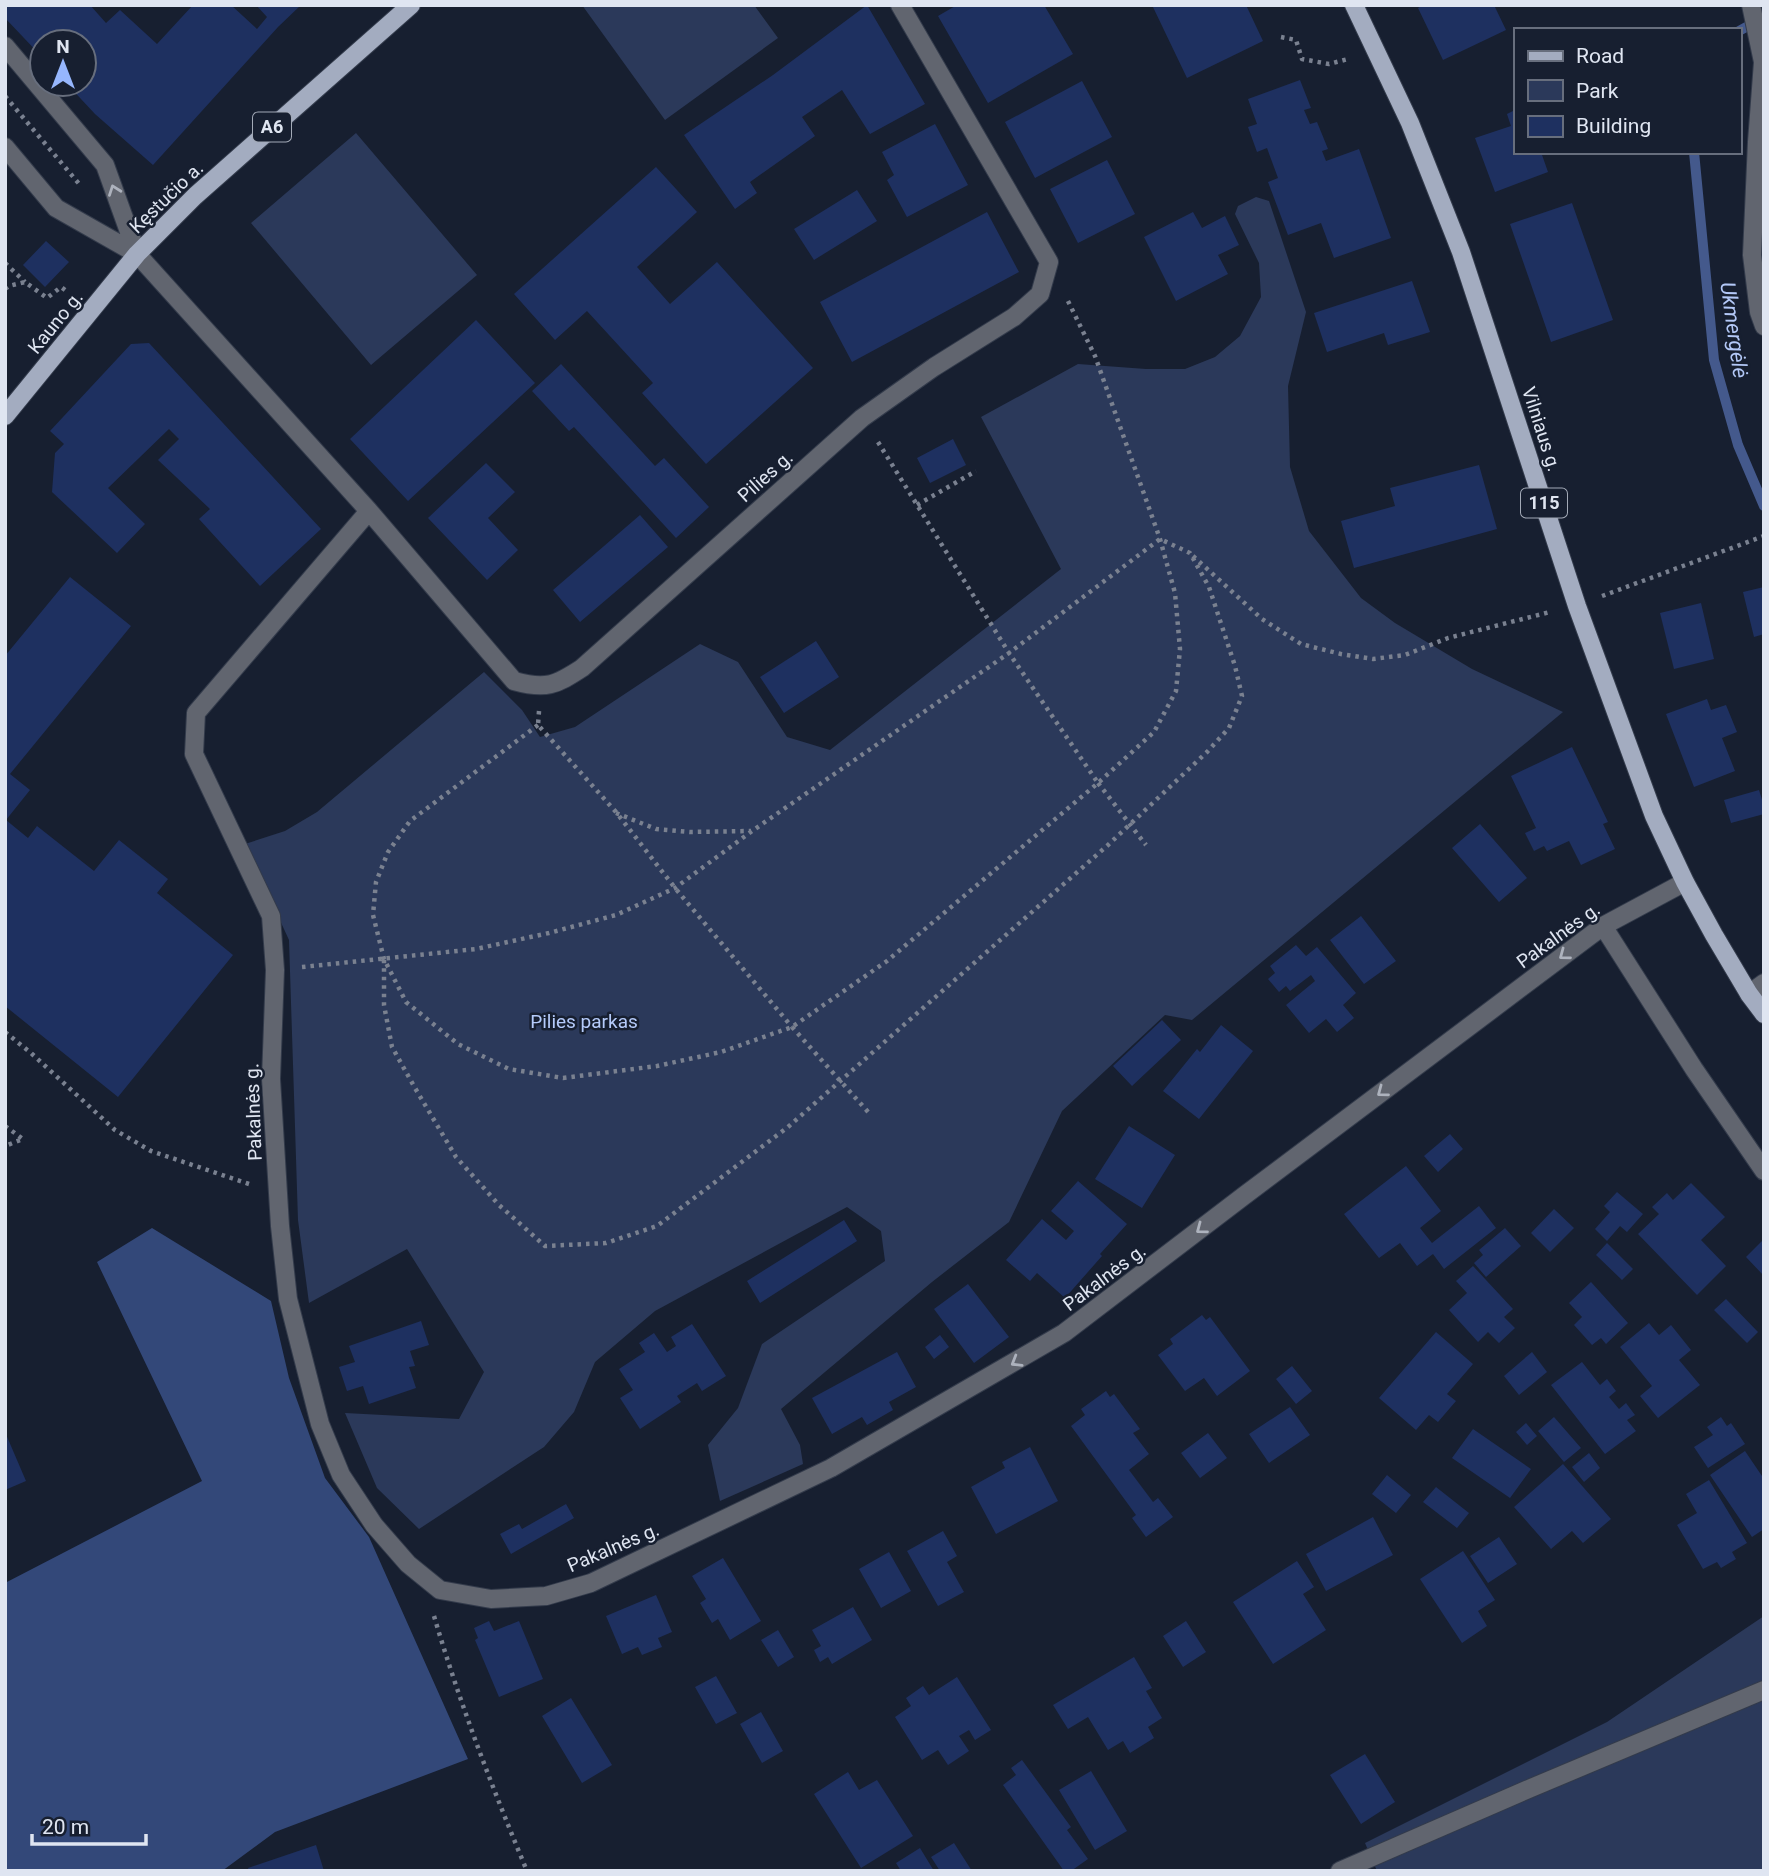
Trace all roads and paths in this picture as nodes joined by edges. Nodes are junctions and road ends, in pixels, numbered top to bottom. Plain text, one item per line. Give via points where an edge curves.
1 (411, 5) edge
2 (900, 5) edge
3 (1354, 5) edge
4 (1751, 5) edge
5 (1281, 37) dead end
6 (5, 46) edge
7 (1329, 64) dead end
8 (5, 96) edge
9 (5, 147) edge
10 (81, 185) dead end
11 (137, 254) junction
12 (1049, 262) junction
13 (5, 263) edge
14 (25, 282) junction
15 (5, 289) edge
16 (92, 312) junction
17 (1764, 326) edge
18 (5, 416) edge
19 (863, 418) junction
20 (975, 471) dead end
21 (917, 505) junction
22 (369, 510) junction
23 (1764, 536) edge
24 (1160, 539) junction
25 (1190, 553) junction
26 (1577, 606) junction
27 (1009, 653) junction
28 (540, 686) junction
29 (538, 725) junction
30 (1098, 783) junction
31 (616, 812) junction
32 (752, 831) junction
33 (1146, 845) dead end
34 (1685, 882) junction
35 (675, 888) junction
36 (1602, 926) junction
37 (384, 959) junction
38 (275, 970) junction
39 (1757, 989) edge
40 (1764, 1014) edge
41 (792, 1027) junction
42 (5, 1032) edge
43 (869, 1113) dead end
44 (5, 1126) edge
45 (5, 1146) edge
46 (1764, 1171) edge
47 (254, 1185) dead end
48 (440, 1590) junction
49 (1764, 1690) edge
50 (527, 1871) edge
51 (1340, 1871) edge

1 - 11 main road, Kęstučio a. / A6 via 195,196
2 - 12 street
3 - 26 main road, Vilniaus g. / 115 via 1410,123 1461,251
4 - 17 street via 1763,62 1752,255
5 - 7 path via 1296,40 1302,59
11 -> 6 street via 105,165
8 - 10 path
9 - 11 street via 56,208
11 - 16 main road, Kauno g. / A6
11 - 22 street, Kęstučio a.
12 - 19 street, Pilies g. via 1040,294 1014,317
12 - 24 path via 1095,356
13 - 14 path
14 - 15 path
14 - 16 path via 47,298 61,287
16 - 18 main road, Kauno g. / A6
19 - 21 path
19 - 28 street, Pilies g. via 582,668 561,682
20 - 21 path
21 - 27 path
22 - 28 street via 514,681
22 - 38 street, Pakalnės g. via 196,713 194,754 271,916
23 - 26 path
24 - 25 path
24 - 27 path
24 - 30 path via 1175,593 1180,649 1176,691 1154,732
25 - 26 path via 1262,619 1301,644 1373,659 1405,655 1448,638
25 - 37 path via 1209,587 1235,666 1241,696 1229,728 1108,845 788,1127 657,1226 606,1243 545,1246 499,1205 456,1157 392,1047 384,1004
26 - 34 main road, Vilniaus g. / 115 via 1654,816
27 - 30 path
27 - 32 path
28 - 29 path
29 - 31 path
29 - 37 path via 410,821 388,852 376,882 373,915
30 - 33 path, bridge
30 - 41 path via 887,961
31 - 32 path via 656,829
31 - 35 path
32 - 35 path
34 - 36 street, Pakalnės g.
34 - 39 main road, Vilniaus g. / 115
35 - 37 path via 616,915 549,933 476,949
35 - 41 path
36 - 46 street
36 -> 48 street, Pakalnės g. via 1064,1334 972,1388 831,1468 592,1583 546,1596 491,1599
37 - 38 path
37 - 41 path via 406,1002 458,1044 509,1069 563,1078 657,1066 721,1052
38 - 48 street, Pakalnės g. via 271,1079 280,1226 288,1299 320,1423 341,1475 374,1525 408,1564
39 - 40 main road, Vilniaus g. / 115
41 - 43 path, bridge
42 - 47 path via 115,1130 151,1151
44 - 45 path via 23,1139
48 - 50 path via 431,1608 454,1683
49 - 51 street

